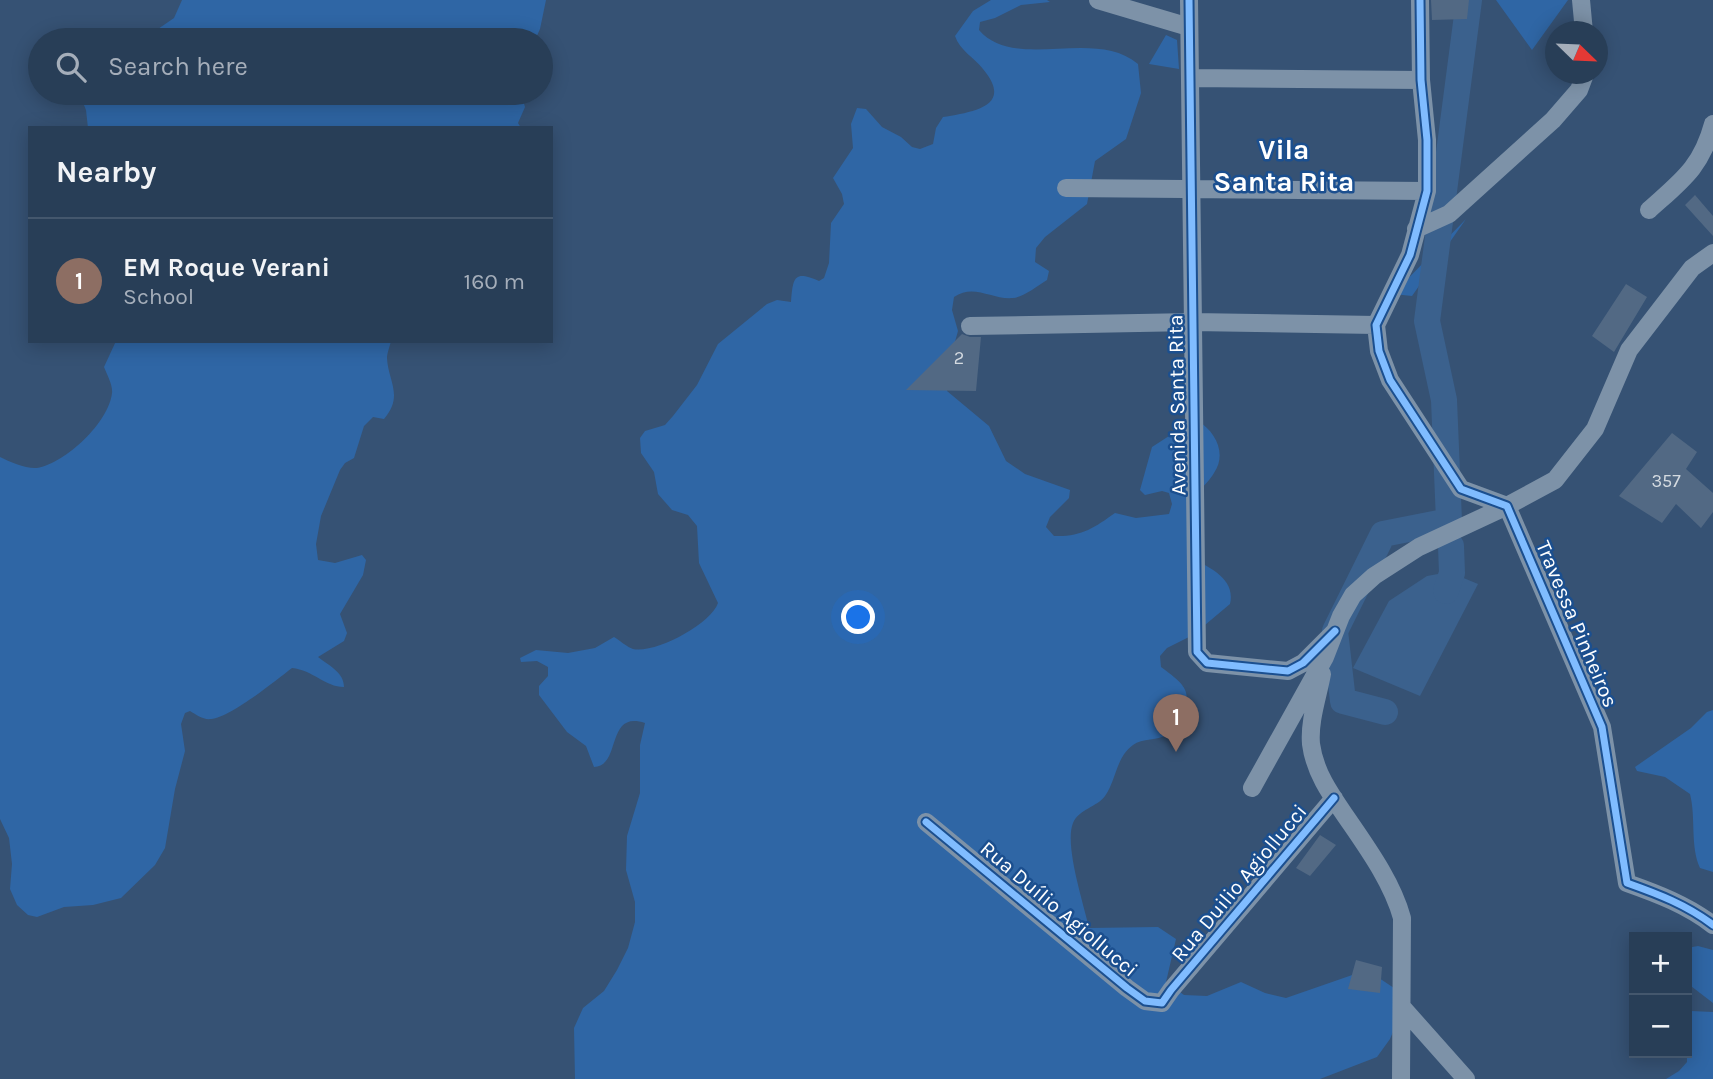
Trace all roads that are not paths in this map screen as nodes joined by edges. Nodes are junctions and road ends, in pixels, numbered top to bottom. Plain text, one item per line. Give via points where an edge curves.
1 (1098, 0) edge
2 (1189, 0) edge
3 (1420, 0) edge
4 (1581, 0) edge
5 (1583, 21) edge
6 (1189, 27) junction
7 (1190, 78) junction
8 (1421, 80) junction
9 (1581, 84) edge
10 (1713, 124) edge
11 (1066, 188) dead end
12 (1191, 189) junction
13 (1427, 191) junction
14 (1649, 210) dead end
15 (1416, 229) junction
16 (1713, 253) edge
17 (1193, 322) junction
18 (1376, 325) junction
19 (970, 326) dead end
20 (1507, 506) junction
21 (1335, 631) junction
22 (1325, 657) junction
23 (1252, 788) dead end
24 (1334, 798) junction
25 (926, 822) dead end
26 (1713, 925) edge
27 (1171, 990) joint
28 (1402, 1007) junction
29 (1401, 1079) edge
30 (1466, 1079) edge

1 - 6 street
2 - 6 street, Avenida Santa Rita
3 - 8 street
4 - 5 street
6 - 7 street, Avenida Santa Rita
7 - 8 street
7 - 12 street, Avenida Santa Rita
8 - 13 street
9 - 15 street via 1553,120 1449,215
10 - 14 street via 1693,170
11 - 12 street
12 - 13 street
12 - 17 street, Avenida Santa Rita
13 - 15 street
15 - 18 street via 1410,255
16 - 20 street via 1693,268 1629,350 1595,429 1555,480
17 - 18 street
17 - 19 street
17 - 21 street, Avenida Santa Rita via 1197,652 1207,663 1288,671 1303,663
18 - 20 street via 1379,351 1390,380 1461,489
20 - 21 street via 1419,547 1374,576 1353,595
20 - 26 street, Travessa Pinheiros via 1602,727 1628,883 1667,898
21 - 22 street
22 - 23 street
22 - 24 street via 1311,742 1316,767
24 - 27 street, Rua Duilio Agiollucci
24 - 28 street via 1397,899 1402,918
25 - 27 street, Rua Duílio Agiollucci via 1145,1001 1162,1003
28 - 29 street
28 - 30 street

